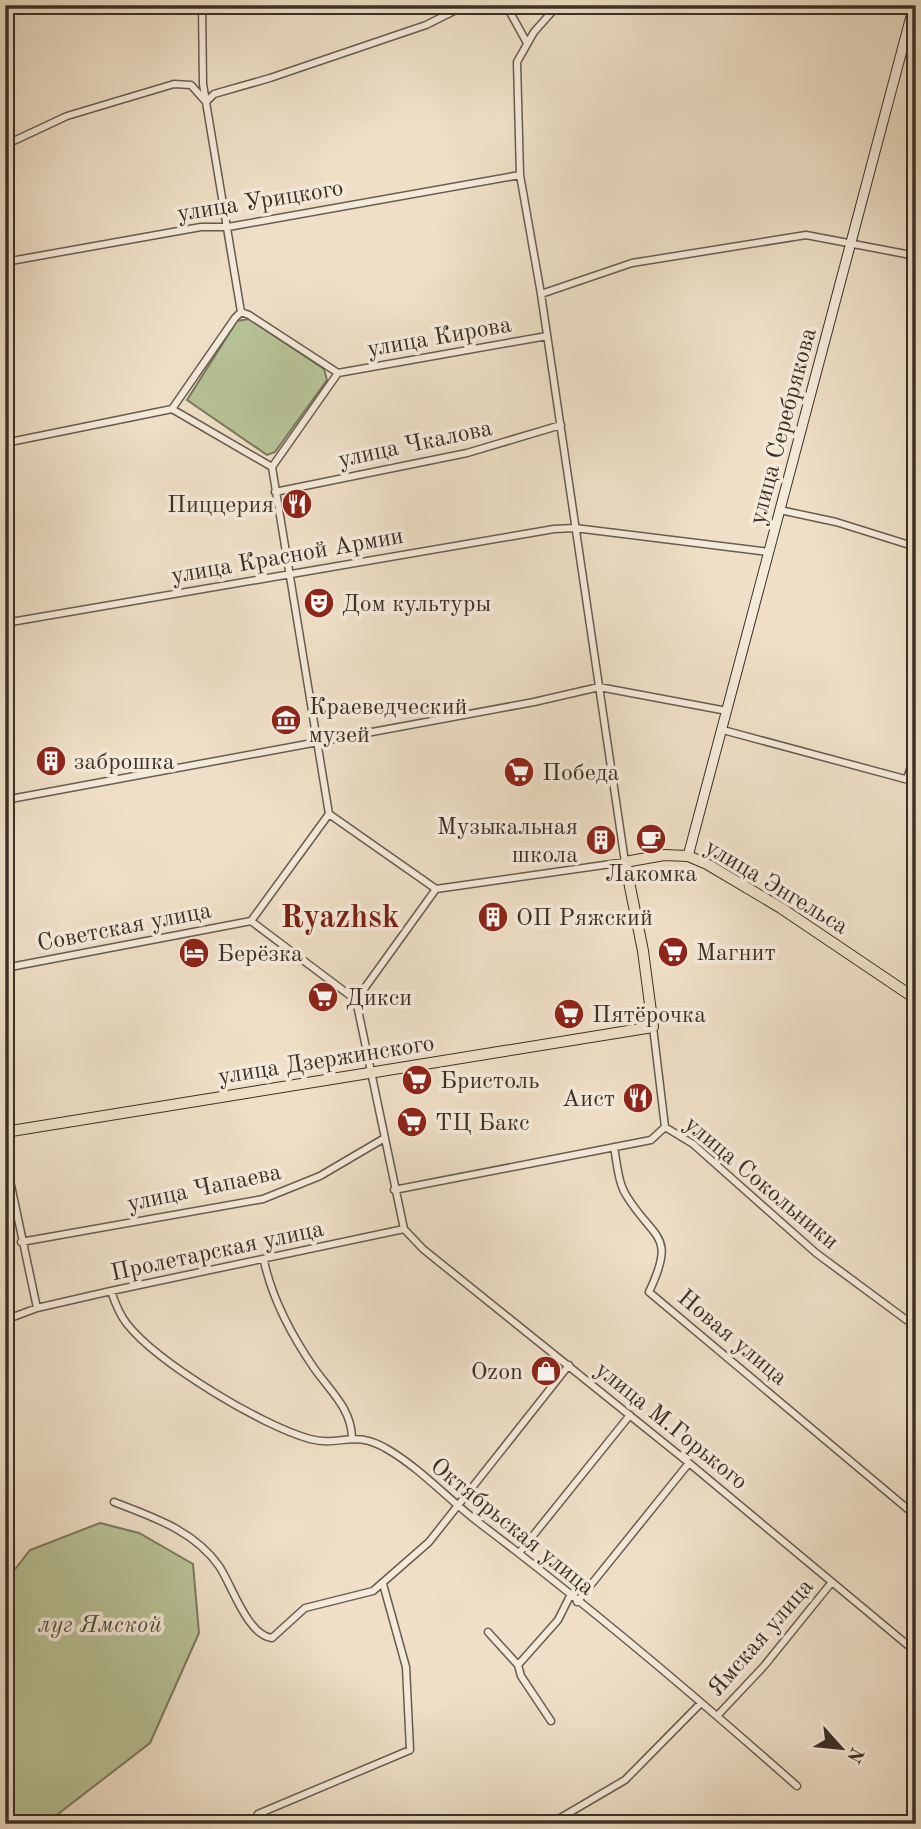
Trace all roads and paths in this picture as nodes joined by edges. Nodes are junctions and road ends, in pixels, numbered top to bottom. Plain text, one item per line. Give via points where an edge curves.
1 (202, 5) edge
2 (480, 5) edge
3 (506, 5) edge
4 (558, 5) edge
5 (914, 5) edge
6 (527, 43) junction
7 (206, 102) junction
8 (5, 145) edge
9 (520, 175) junction
10 (228, 227) junction
11 (851, 243) junction
12 (916, 256) edge
13 (5, 262) edge
14 (541, 294) junction
15 (241, 312) junction
16 (547, 336) junction
17 (338, 373) junction
18 (172, 409) junction
19 (561, 425) junction
20 (5, 443) edge
21 (272, 467) junction
22 (275, 492) junction
23 (780, 510) junction
24 (575, 528) junction
25 (916, 547) edge
26 (769, 552) junction
27 (289, 574) junction
28 (5, 624) edge
29 (599, 687) junction
30 (727, 711) junction
31 (723, 730) junction
32 (315, 743) junction
33 (916, 751) edge
34 (907, 779) junction
35 (916, 782) edge
36 (5, 800) edge
37 (329, 814) junction
38 (688, 856) junction
39 (625, 862) junction
40 (436, 889) junction
41 (251, 921) junction
42 (5, 968) edge
43 (916, 999) edge
44 (356, 1000) junction
45 (653, 1027) junction
46 (372, 1072) junction
47 (665, 1127) junction
48 (5, 1132) edge
49 (383, 1139) junction
50 (614, 1147) junction
51 (5, 1157) edge
52 (394, 1190) junction
53 (404, 1229) junction
54 (21, 1242) junction
55 (264, 1261) junction
56 (111, 1291) junction
57 (37, 1308) junction
58 (5, 1320) edge
59 (916, 1327) edge
60 (569, 1365) junction
61 (630, 1415) junction
62 (352, 1437) junction
63 (690, 1463) junction
64 (114, 1503) dead end
65 (457, 1506) junction
66 (916, 1516) edge
67 (519, 1553) junction
68 (832, 1583) junction
69 (383, 1584) junction
70 (570, 1596) junction
71 (577, 1602) junction
72 (488, 1632) dead end
73 (916, 1652) edge
74 (519, 1665) junction
75 (700, 1704) junction
76 (717, 1716) junction
77 (551, 1721) dead end
78 (797, 1786) dead end
79 (252, 1824) edge
80 (550, 1824) edge

1 - 7 street
2 - 7 street via 223,90
3 - 6 street
4 - 6 street
5 - 11 main road, улица Серебрякова
6 - 9 street via 516,73
7 - 8 street via 191,85 174,84 67,116
7 - 10 street
9 - 10 street, улица Урицкого
9 - 14 street
10 - 13 street, улица Урицкого via 201,227
10 - 15 street
11 - 12 street
11 - 14 street via 806,235 632,263
11 - 23 main road, улица Серебрякова
14 - 16 street
15 - 17 street
15 - 18 street
16 - 17 street, улица Кирова
16 - 19 street
17 - 21 street
18 - 20 street
18 - 21 street
19 - 22 street, улица Чкалова via 467,453
19 - 24 street
21 - 22 street
22 - 27 street
23 - 25 street
23 - 26 main road, улица Серебрякова
24 - 26 street, улица Красной Армии
24 - 27 street, улица Красной Армии
24 - 29 street
26 - 30 main road, улица Серебрякова
27 - 28 street, улица Красной Армии
27 - 32 street
29 - 30 street
29 - 32 street
29 - 39 street
30 - 31 main road, улица Серебрякова
31 - 34 street
31 - 38 main road, улица Серебрякова
32 - 36 street
32 - 37 street
33 - 34 street
34 - 35 street
37 - 40 street
37 - 41 street
38 - 39 main road, улица Энгельса
38 - 43 main road, улица Энгельса via 781,908
39 - 40 street, улица Энгельса
39 - 45 main road
40 - 44 street
41 - 42 street, Советская улица
41 - 44 street
44 - 46 street
45 - 46 main road, улица Дзержинского
45 - 47 street, улица Сокольники
46 - 48 main road, улица Дзержинского
46 - 49 street
47 - 50 street via 651,1140
47 - 59 street, улица Сокольники via 693,1144 816,1253
49 - 52 street
49 - 54 street, улица Чапаева via 320,1175 263,1199
50 - 52 street
50 - 66 street, Новая улица via 625,1193 661,1241 662,1266 649,1292
51 - 54 street
52 - 53 street
53 - 55 street, Пролетарская улица
53 - 60 street, улица М.Горького
54 - 57 street
55 - 56 street, Пролетарская улица
55 - 62 street via 268,1280 298,1341 342,1404
56 - 57 street, Пролетарская улица
56 - 62 street via 117,1309 141,1339 239,1405 309,1439
57 - 58 street, Пролетарская улица
60 - 61 street, улица М.Горького
60 - 65 street
61 - 63 street, улица М.Горького
61 - 67 street
62 - 65 street, Октябрьская улица via 388,1450
63 - 68 street, улица М.Горького
63 - 71 street
64 - 69 street via 168,1524 198,1544 220,1567 254,1627 269,1638 305,1608 363,1596
65 - 67 street, Октябрьская улица
65 - 69 street via 429,1542
67 - 70 street, Октябрьская улица
68 - 73 street, улица М.Горького
68 - 76 street, Ямская улица
69 - 79 street via 406,1667 410,1750 258,1814
70 - 71 street, Октябрьская улица
70 - 74 street via 558,1620
71 - 75 street, Октябрьская улица
72 - 74 street
74 - 77 street via 521,1676
75 - 76 street, Октябрьская улица
75 - 80 street, Ямская улица via 625,1780
76 - 78 street, Октябрьская улица

